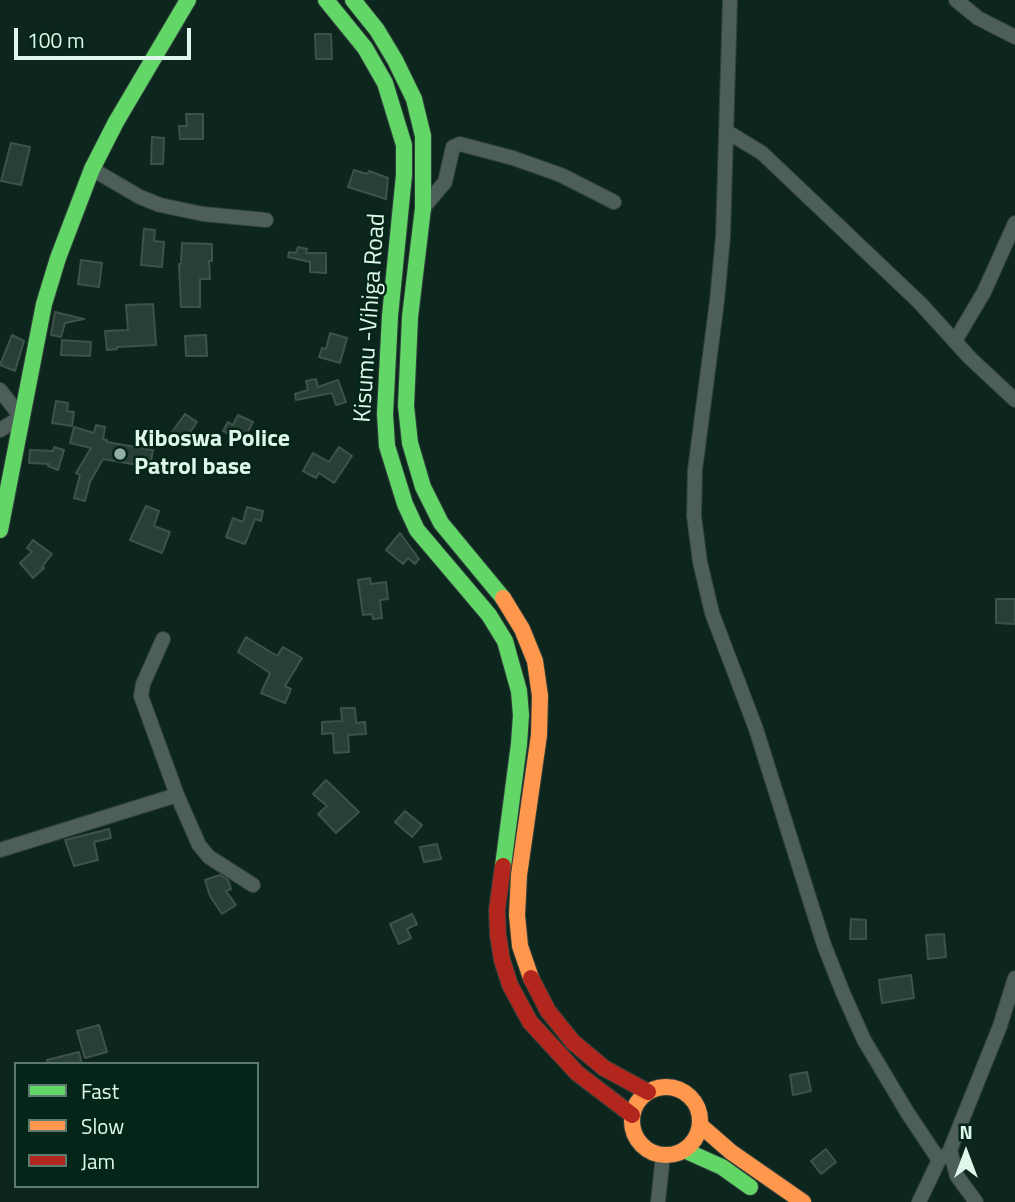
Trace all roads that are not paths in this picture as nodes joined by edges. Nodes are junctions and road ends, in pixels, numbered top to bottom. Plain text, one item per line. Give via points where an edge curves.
1 (187, 0) edge
2 (326, 0) edge
3 (352, 0) edge
4 (730, 0) edge
5 (956, 0) edge
6 (1015, 37) edge
7 (726, 131) junction
8 (92, 169) junction
9 (614, 202) dead end
10 (423, 208) junction
11 (266, 220) dead end
12 (1015, 223) edge
13 (955, 341) junction
14 (0, 390) edge
15 (1015, 400) edge
16 (21, 417) junction
17 (0, 430) edge
18 (0, 530) edge
19 (163, 639) dead end
20 (177, 795) junction
21 (0, 850) edge
22 (253, 885) dead end
23 (1015, 978) edge
24 (648, 1092) junction
25 (632, 1115) junction
26 (700, 1125) junction
27 (684, 1150) junction
28 (663, 1155) junction
29 (945, 1155) junction
30 (762, 1195) dead end
31 (659, 1202) edge
32 (803, 1202) edge
33 (919, 1202) edge
34 (976, 1202) edge

1 - 8 main road
2 - 25 main road, Kisumu -Vihiga Road via 365,48 385,83 404,145 390,316 387,446 417,530 489,615 505,641 519,691 519,744 497,910 502,960 530,1022 577,1073
3 - 10 main road, Kisumu -Vihiga Road via 383,40 414,99 423,136
4 - 7 street
5 - 6 street via 978,18
7 - 13 street via 762,153
7 - 29 street via 723,237 695,470 694,516 701,562 712,613 756,729 843,993 906,1112
8 - 11 street via 160,205
8 - 16 main road via 44,303
9 - 10 street via 561,175 460,144 453,147 445,182
10 - 24 main road, Kisumu -Vihiga Road via 410,317 406,406 410,443 423,487 442,523 507,602 522,629 535,661 540,696 538,747 519,874 516,915 520,946 531,981 573,1042 604,1068
12 - 13 street via 984,292
13 - 15 street
14 - 16 street
16 - 17 street
16 - 18 main road
19 - 20 street via 141,696
20 - 21 street
20 - 22 street via 209,857
23 - 29 street via 1000,1026
24 - 25 main road
24 - 26 main road via 658,1087 680,1089 696,1104
25 - 28 main road via 635,1137 652,1153
26 - 27 main road via 698,1135
26 - 32 main road
27 - 28 main road
27 - 30 main road via 722,1167
28 - 31 street
29 - 33 street
29 - 34 street

